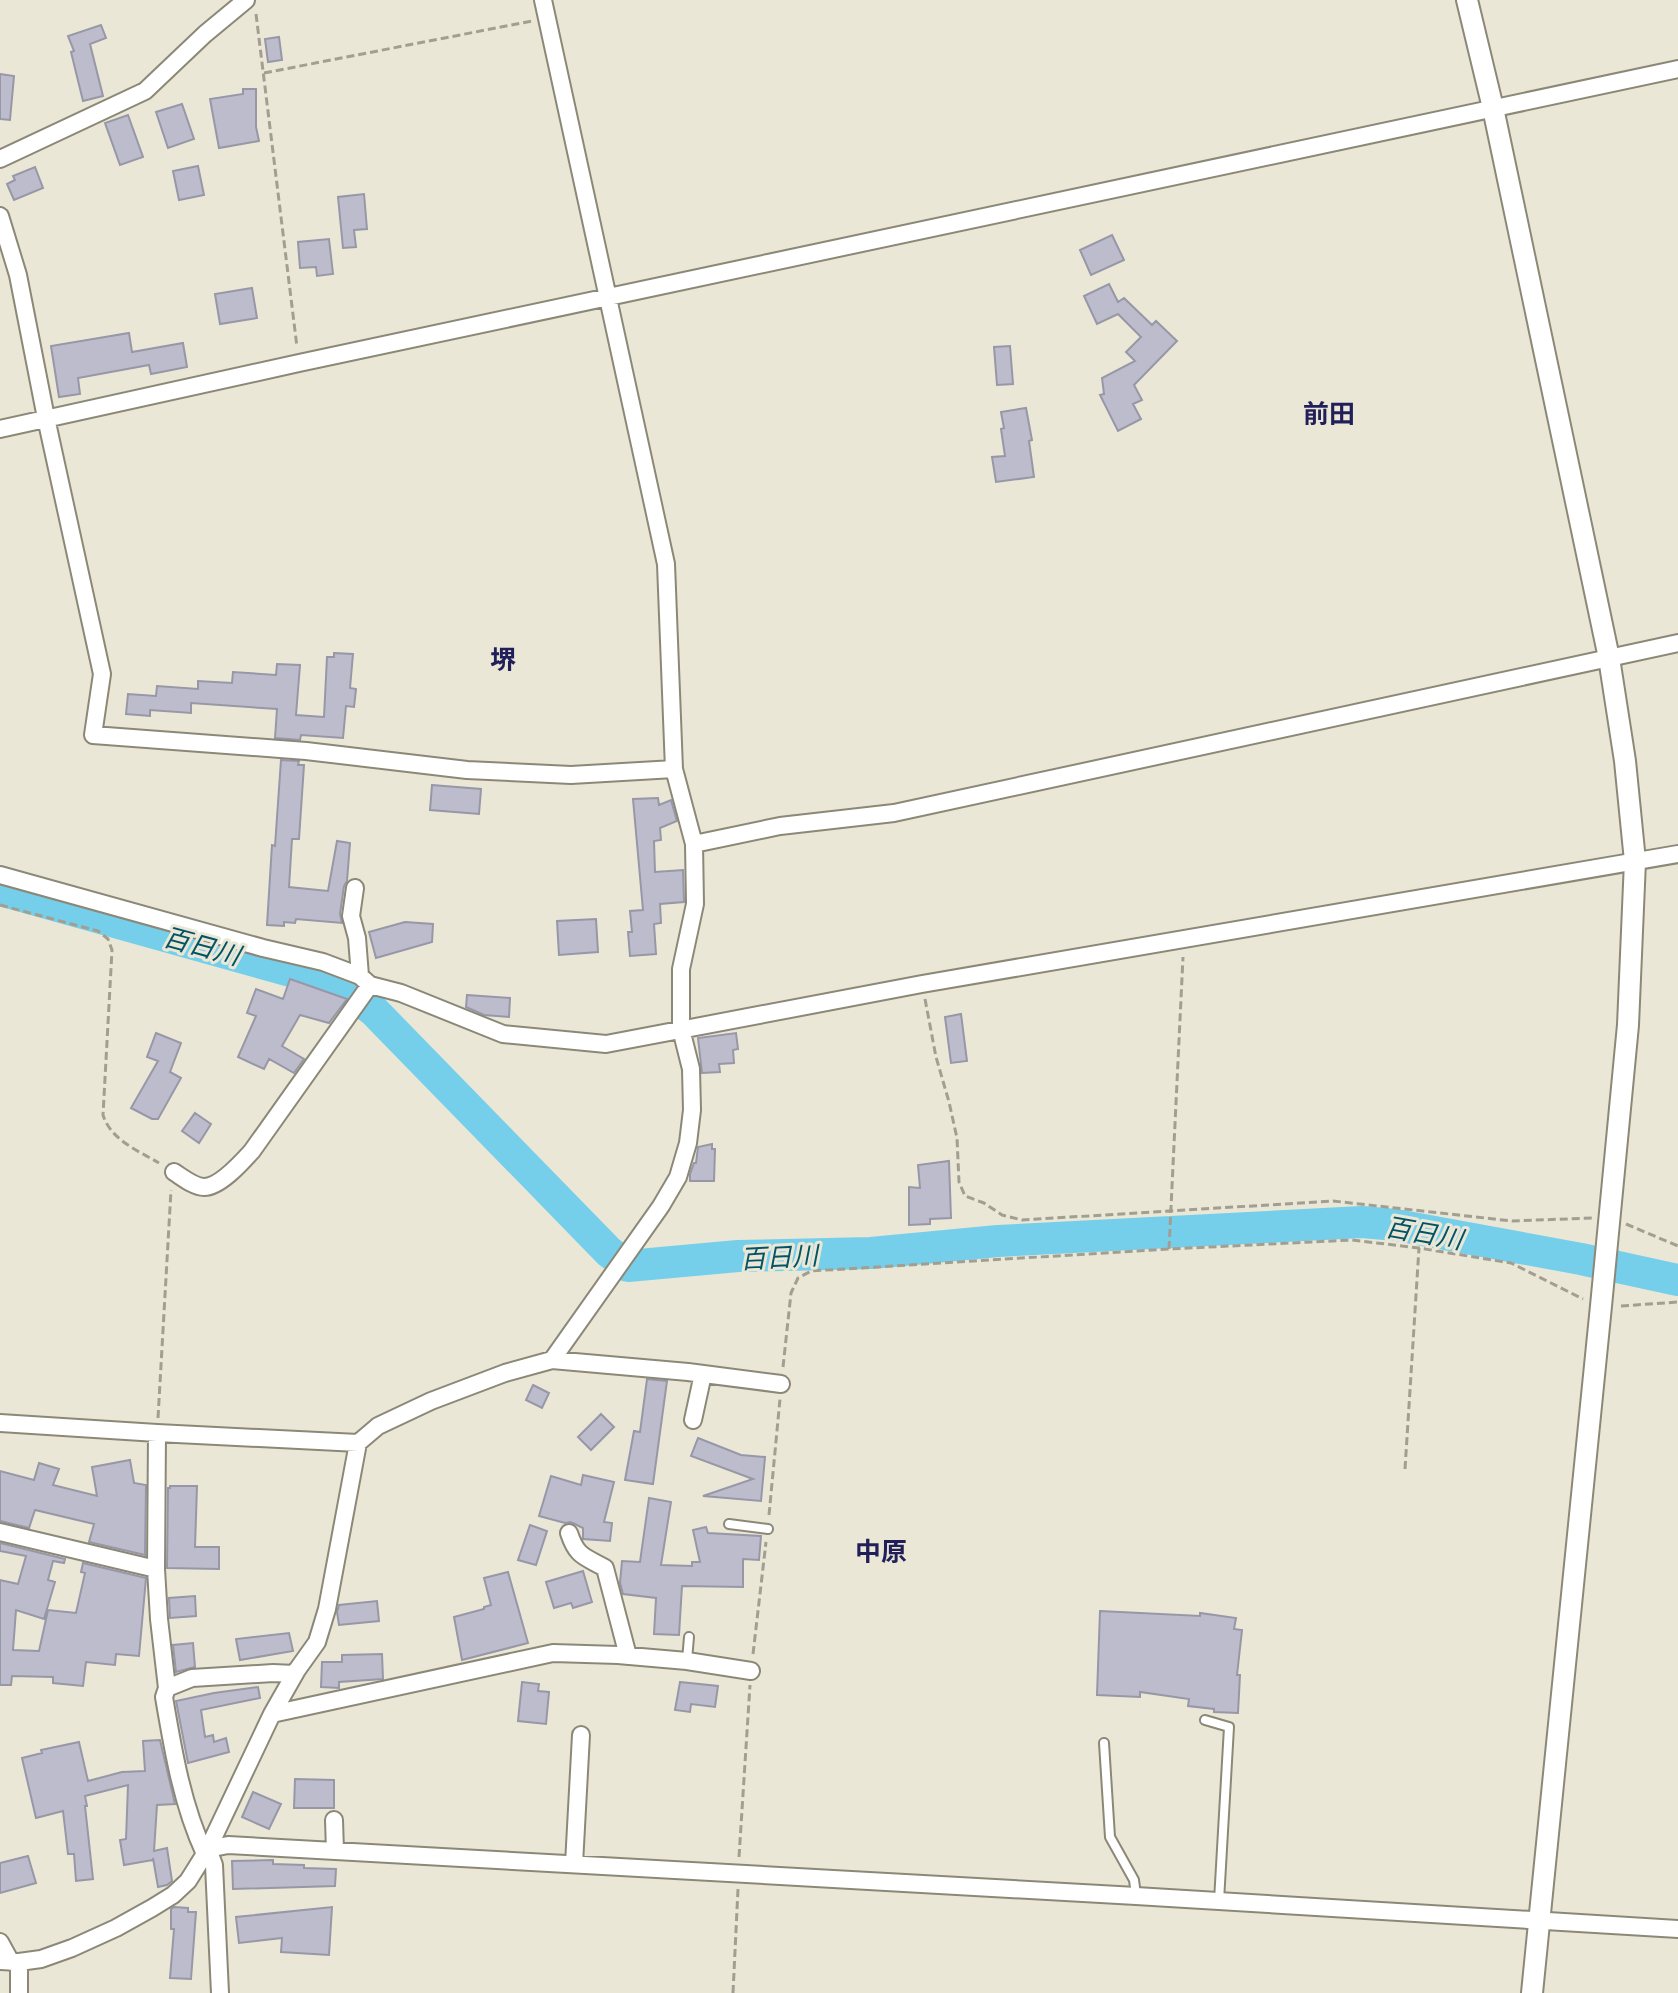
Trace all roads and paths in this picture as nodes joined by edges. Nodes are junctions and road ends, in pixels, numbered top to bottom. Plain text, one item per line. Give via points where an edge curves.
1 (543, 0) edge
2 (1467, 0) edge
3 (249, 4) edge
4 (547, 18) junction
5 (1678, 69) edge
6 (264, 73) junction
7 (1493, 108) junction
8 (0, 159) edge
9 (0, 216) edge
10 (608, 298) junction
11 (299, 363) junction
12 (46, 418) junction
13 (0, 429) edge
14 (1678, 643) edge
15 (1609, 658) junction
16 (674, 769) junction
17 (694, 844) junction
18 (1678, 854) edge
19 (1635, 861) junction
20 (0, 875) edge
21 (355, 888) dead end
22 (0, 905) edge
23 (1184, 938) junction
24 (922, 984) junction
25 (362, 991) junction
26 (681, 1029) junction
27 (174, 1172) junction
28 (1172, 1210) junction
29 (1608, 1227) junction
30 (1678, 1246) edge
31 (1419, 1248) junction
32 (1169, 1249) junction
33 (1602, 1297) junction
34 (1678, 1302) edge
35 (552, 1360) junction
36 (703, 1374) junction
37 (781, 1384) junction
38 (693, 1420) dead end
39 (0, 1423) edge
40 (157, 1433) junction
41 (358, 1443) junction
42 (1405, 1469) dead end
43 (729, 1524) dead end
44 (768, 1529) junction
45 (0, 1532) edge
46 (569, 1533) dead end
47 (156, 1569) junction
48 (689, 1637) dead end
49 (628, 1656) junction
50 (687, 1661) junction
51 (751, 1671) junction
52 (295, 1674) junction
53 (167, 1688) junction
54 (272, 1714) junction
55 (1205, 1720) dead end
56 (581, 1735) dead end
57 (1104, 1743) dead end
58 (334, 1820) dead end
59 (206, 1851) junction
60 (335, 1851) junction
61 (574, 1864) junction
62 (739, 1873) junction
63 (1136, 1896) junction
64 (1219, 1902) junction
65 (1539, 1922) junction
66 (1678, 1929) edge
67 (0, 1942) edge
68 (10, 1962) edge
69 (19, 1993) edge
70 (220, 1993) edge
71 (733, 1993) edge
72 (1532, 1993) edge

1 - 4 street
2 - 7 street
3 - 6 path via 257,16
3 - 8 street via 205,34 145,91
4 - 6 path
4 - 10 street
5 - 7 street
6 - 11 path
7 - 10 street
7 - 15 street
9 - 12 street via 18,275
10 - 11 street
10 - 16 street via 666,564
11 - 12 street
12 - 13 street
12 - 16 street via 102,674 93,735 467,770 571,775
14 - 15 street
15 - 17 street via 894,813 780,826
15 - 19 street
16 - 17 street
17 - 26 street via 695,904 681,969
18 - 19 street
19 - 23 street
19 - 29 street via 1628,1025
20 - 25 street via 323,962
21 - 25 street via 351,916
22 - 27 path via 98,931 108,939 112,950 103,1115 115,1136
23 - 24 street
23 - 28 path
24 - 26 street
24 - 28 path via 965,1196 1022,1220
25 - 26 street via 401,993 503,1034 526,1029 606,1044
25 - 27 street via 239,1165 204,1187
26 - 35 street via 691,1069 692,1110 678,1177
27 - 40 path
28 - 29 path via 1333,1201
28 - 32 path
29 - 30 path
29 - 33 street
31 - 32 path via 1352,1240
31 - 33 path via 1511,1263 1574,1296
31 - 42 path
32 - 37 path via 811,1271 798,1278 791,1293
33 - 34 path via 1637,1306
33 - 65 street
35 - 36 street
35 - 41 street via 431,1401 378,1426
36 - 37 street
36 - 38 street
37 - 44 path
39 - 40 street
40 - 41 street
40 - 47 street
41 - 52 street via 327,1609 317,1642
43 - 44 lane
44 - 51 path
45 - 47 street
46 - 49 street via 578,1553 605,1568
47 - 53 street
48 - 50 lane
49 - 50 street
49 - 54 street via 553,1653
50 - 51 street
51 - 62 path
52 - 53 street via 192,1678
52 - 54 street
53 - 59 street via 164,1697 175,1757
54 - 59 street
55 - 64 lane via 1229,1727
56 - 61 street
57 - 63 lane via 1110,1837 1134,1880
58 - 60 street
59 - 60 street via 228,1845
59 - 68 street via 188,1881 162,1902 72,1948
59 - 70 street via 214,1865
60 - 61 street
61 - 62 street
62 - 63 street
62 - 71 path
63 - 64 street
64 - 65 street
65 - 66 street
65 - 72 street
67 - 68 street
68 - 69 street

